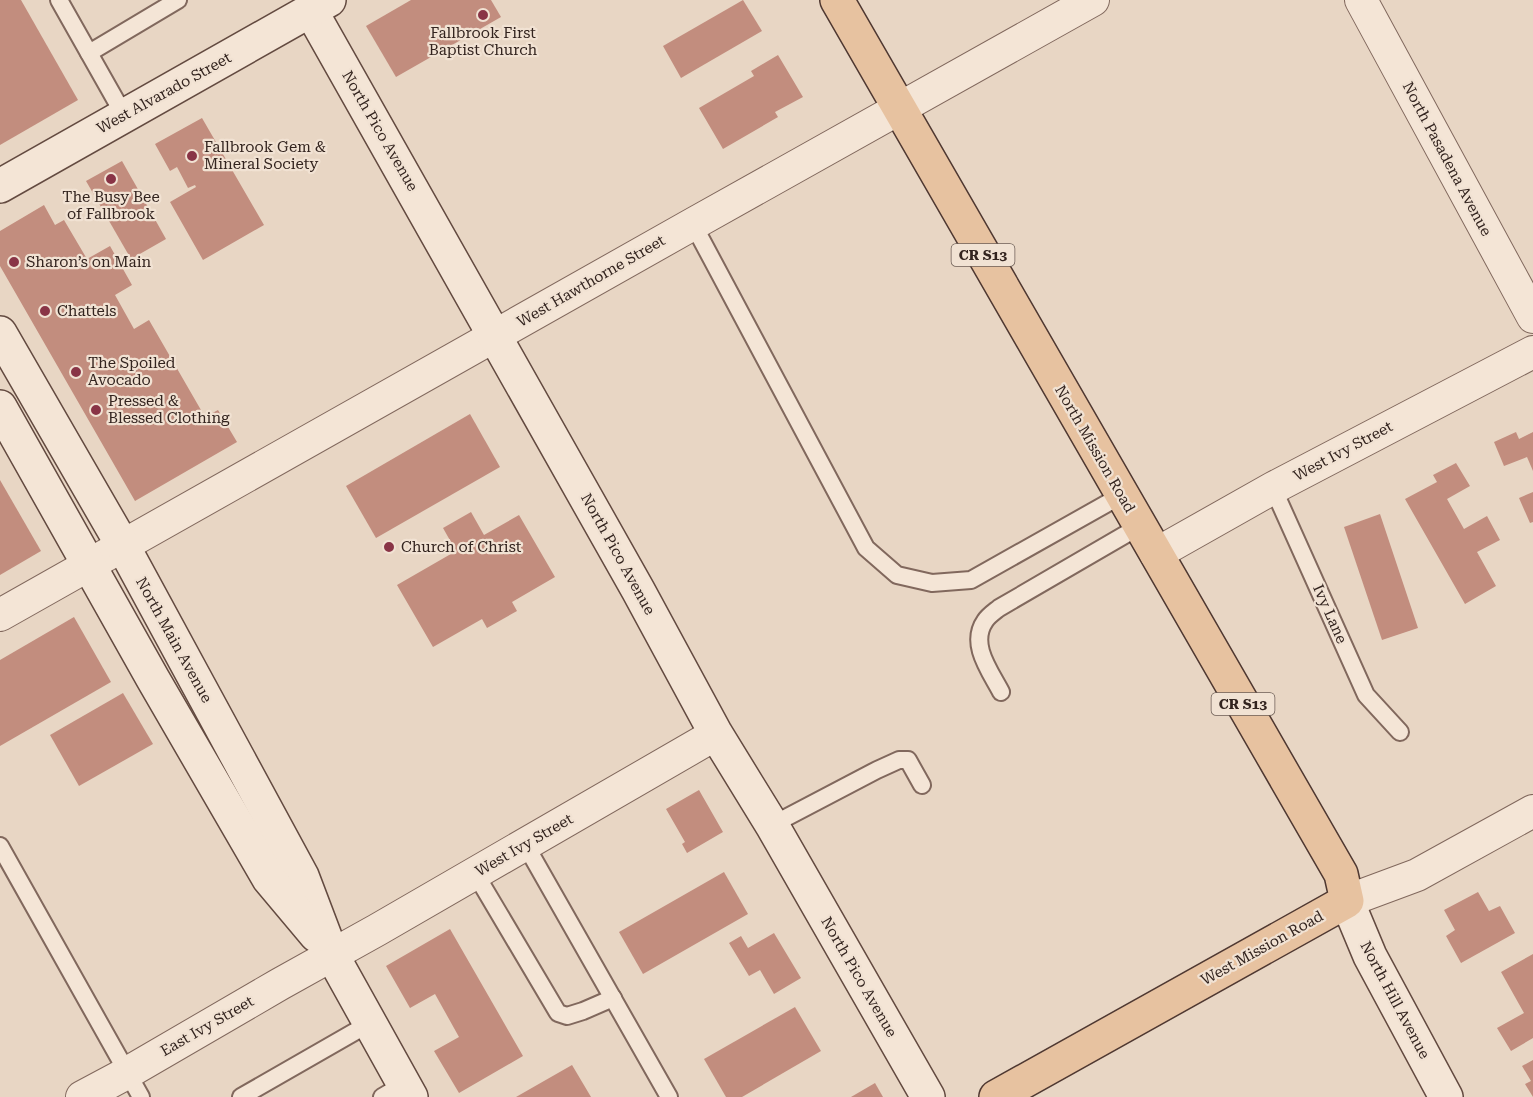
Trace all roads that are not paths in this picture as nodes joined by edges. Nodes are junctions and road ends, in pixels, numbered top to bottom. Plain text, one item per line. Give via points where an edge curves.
1 (59, 0) edge
2 (178, 0) edge
3 (837, 0) edge
4 (1094, 0) edge
5 (1361, 0) edge
6 (320, 5) edge
7 (89, 53) junction
8 (899, 109) junction
9 (124, 115) junction
10 (0, 186) edge
11 (693, 224) junction
12 (1533, 317) edge
13 (0, 333) edge
14 (496, 335) junction
15 (1533, 352) edge
16 (0, 406) edge
17 (1273, 488) junction
18 (1122, 495) junction
19 (1140, 526) junction
20 (123, 546) junction
21 (1156, 554) junction
22 (90, 565) junction
23 (0, 615) edge
24 (1001, 692) dead end
25 (1400, 732) dead end
26 (716, 734) junction
27 (922, 785) dead end
28 (1533, 811) edge
29 (772, 825) junction
30 (525, 844) junction
31 (0, 846) edge
32 (475, 873) junction
33 (1347, 901) junction
34 (332, 955) junction
35 (613, 998) junction
36 (370, 1023) junction
37 (134, 1085) edge
38 (399, 1093) edge
39 (82, 1097) edge
40 (241, 1097) edge
41 (669, 1097) edge
42 (928, 1097) edge
43 (996, 1097) edge
44 (1446, 1097) edge

1 - 7 lane
2 - 7 lane
3 - 8 main road, North Mission Road / CR S13
4 - 8 street, West Hawthorne Street
5 - 12 street, North Pasadena Avenue
6 - 9 street, West Alvarado Street
6 - 14 street, North Pico Avenue
7 - 9 lane
8 - 11 street, West Hawthorne Street
8 - 18 main road, North Mission Road / CR S13
9 - 10 street, West Alvarado Street
11 - 14 street, West Hawthorne Street
11 - 18 lane via 866,548 897,574 932,583 971,580
13 - 20 street, North Main Avenue
14 - 20 street, West Hawthorne Street
14 - 26 street, North Pico Avenue
15 - 17 street, West Ivy Street
16 - 22 street, North Main Avenue
17 - 21 street, West Ivy Street
17 - 25 lane, Ivy Lane via 1366,695
18 - 19 main road, North Mission Road / CR S13
19 - 21 main road, North Mission Road / CR S13
19 - 24 lane via 986,619 978,640
20 - 22 street, West Hawthorne Street
20 - 34 street, North Main Avenue via 302,876
21 - 33 main road, North Mission Road / CR S13 via 1341,874
22 - 23 street, West Hawthorne Street
22 - 34 street, North Main Avenue via 269,879
26 - 29 street, North Pico Avenue
26 - 30 street, West Ivy Street
27 - 29 lane via 908,760 899,760
28 - 33 street, West Mission Road via 1417,875
29 - 42 street, North Pico Avenue
30 - 32 street, West Ivy Street
30 - 35 lane
31 - 37 lane
32 - 34 street, West Ivy Street
32 - 35 lane via 558,1013 567,1016
33 - 43 main road, West Mission Road
33 - 44 street, North Hill Avenue via 1370,956
34 - 36 street, North Main Avenue
34 - 37 street, East Ivy Street
35 - 41 lane
36 - 38 street, North Main Avenue
36 - 40 lane
37 - 39 street, East Ivy Street

